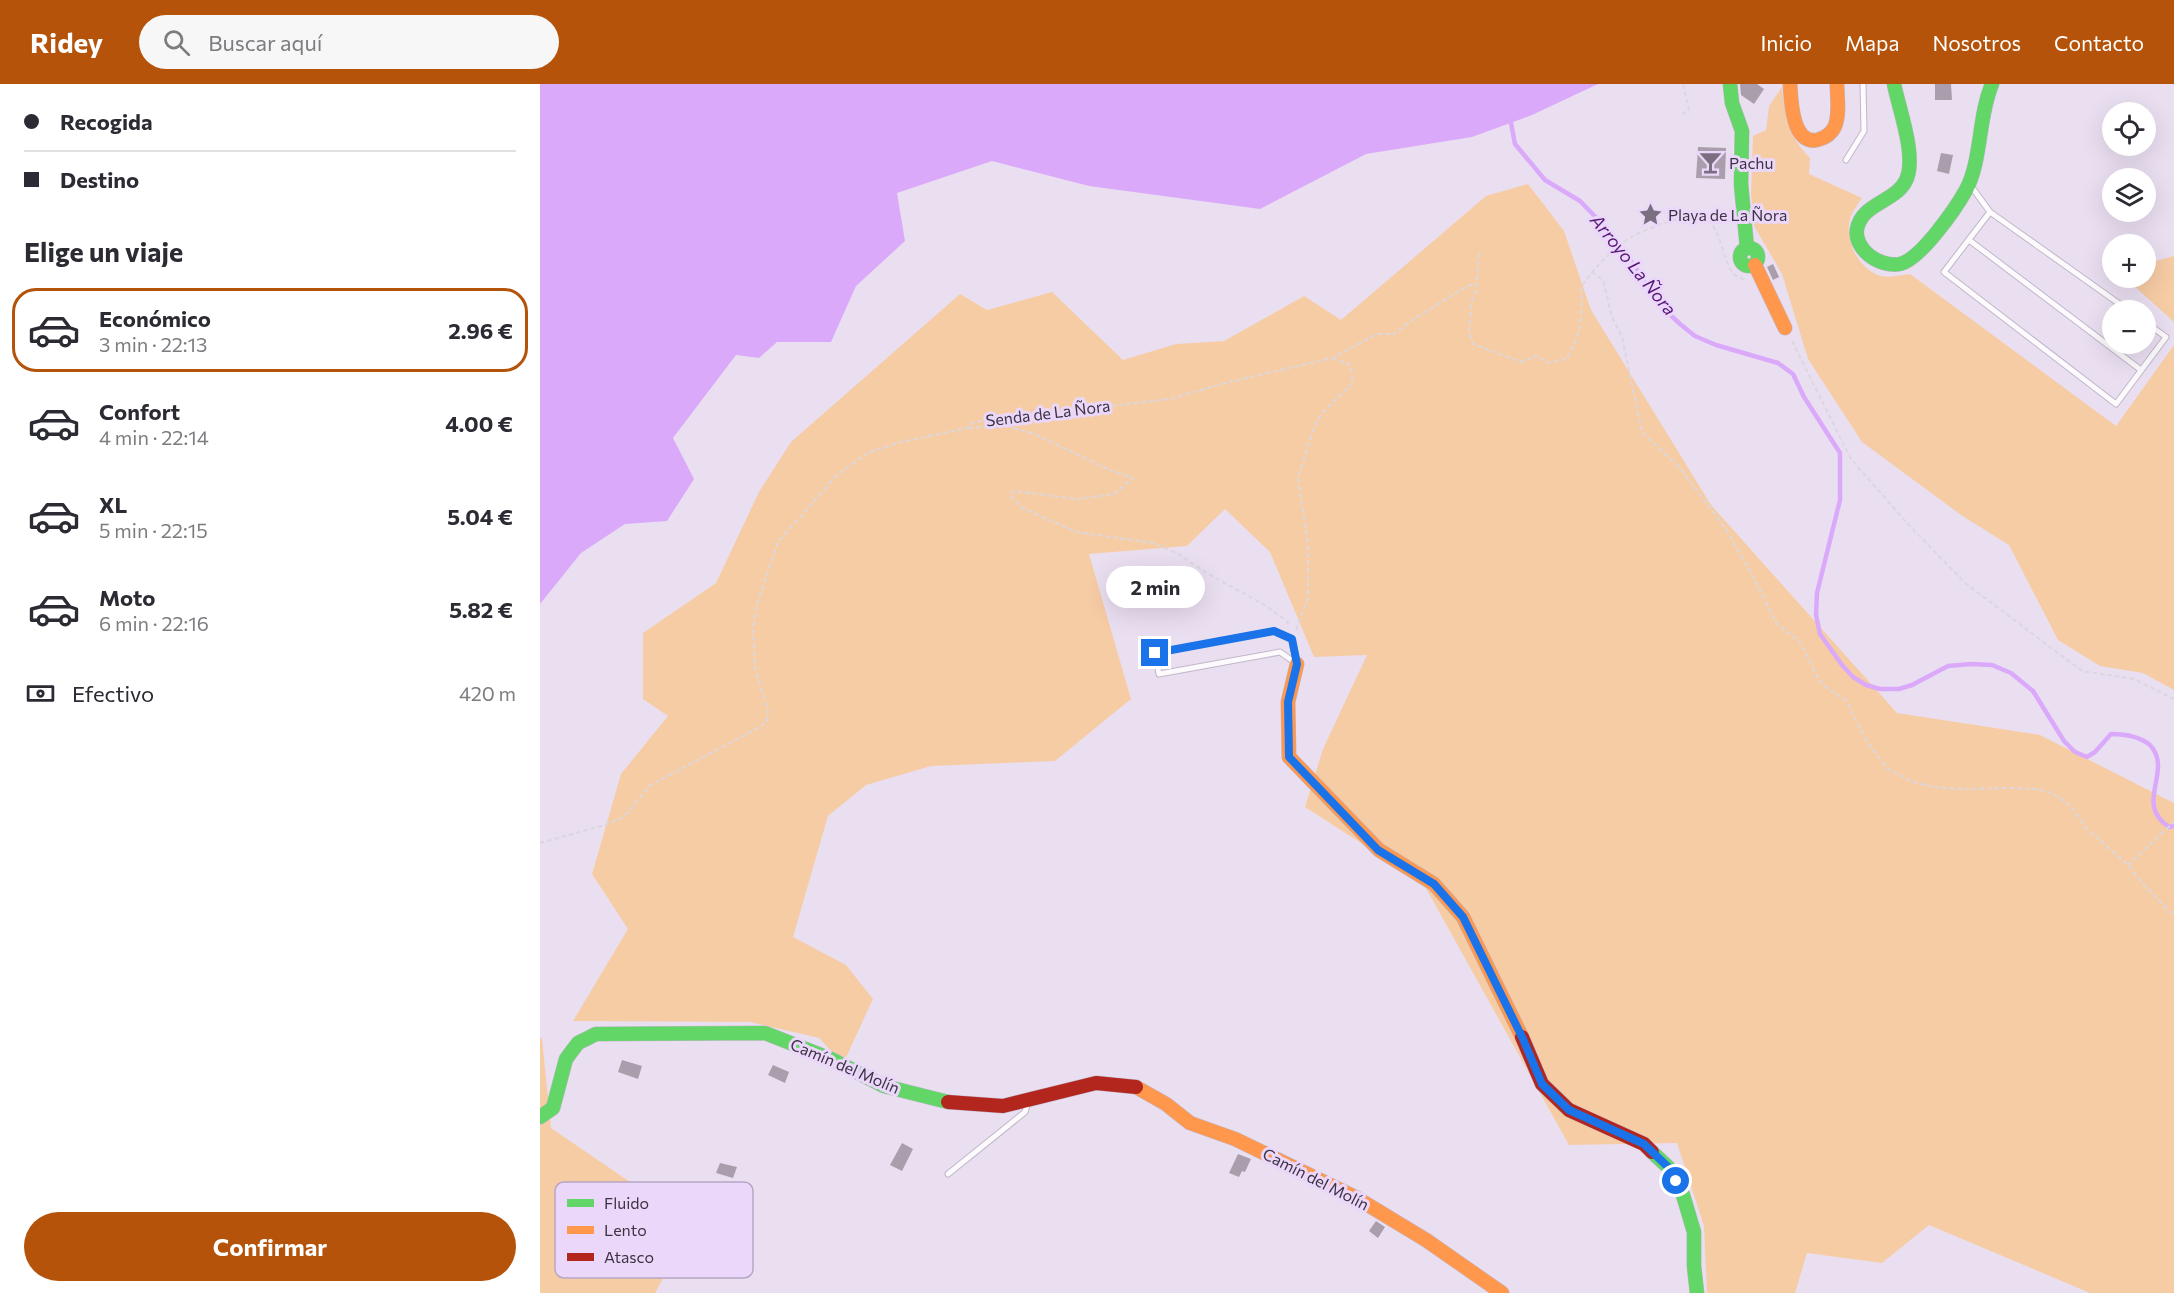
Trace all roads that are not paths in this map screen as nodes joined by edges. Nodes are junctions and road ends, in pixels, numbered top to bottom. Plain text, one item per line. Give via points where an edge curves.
1 (1730, 84) edge
2 (1790, 84) edge
3 (1838, 84) edge
4 (1863, 84) edge
5 (1894, 84) edge
6 (1992, 84) edge
7 (1846, 160) dead end
8 (1970, 184) junction
9 (1990, 212) junction
10 (1969, 240) junction
11 (2114, 300) edge
12 (1785, 328) road end
13 (2156, 330) edge
14 (2156, 350) edge
15 (2153, 354) edge
16 (2141, 370) junction
17 (1297, 664) junction
18 (1028, 1100) junction
19 (540, 1117) edge
20 (948, 1174) dead end
21 (1502, 1293) edge
22 (1697, 1293) edge

1 - 12 street via 1742,131 1741,184 1747,248 1758,253 1755,265
2 - 3 street via 1793,118 1799,134 1819,140 1831,133 1836,123
4 - 7 lane via 1864,130
5 - 8 street via 1907,141 1907,179 1897,192 1864,213 1857,229 1859,246 1887,264 1912,259
6 - 8 street via 1986,96
8 - 9 lane
9 - 10 lane
9 - 11 lane
10 - 16 lane
10 - 16 lane via 1944,272 2116,404
13 - 14 lane via 2166,337
15 - 16 lane
17 - 17 lane via 1292,639 1274,631 1155,653 1159,674 1280,652
17 - 22 street via 1288,702 1289,757 1378,850 1434,884 1463,917 1542,1084 1569,1110 1644,1144 1668,1167 1683,1195 1694,1232
18 - 19 street, Camín del Molín via 1004,1106 956,1104 884,1086 831,1059 765,1033 596,1034 578,1043 566,1059 553,1108
18 - 20 lane via 1025,1112
18 - 21 street, Camín del Molín via 1096,1083 1134,1086 1190,1123 1235,1138 1355,1197

